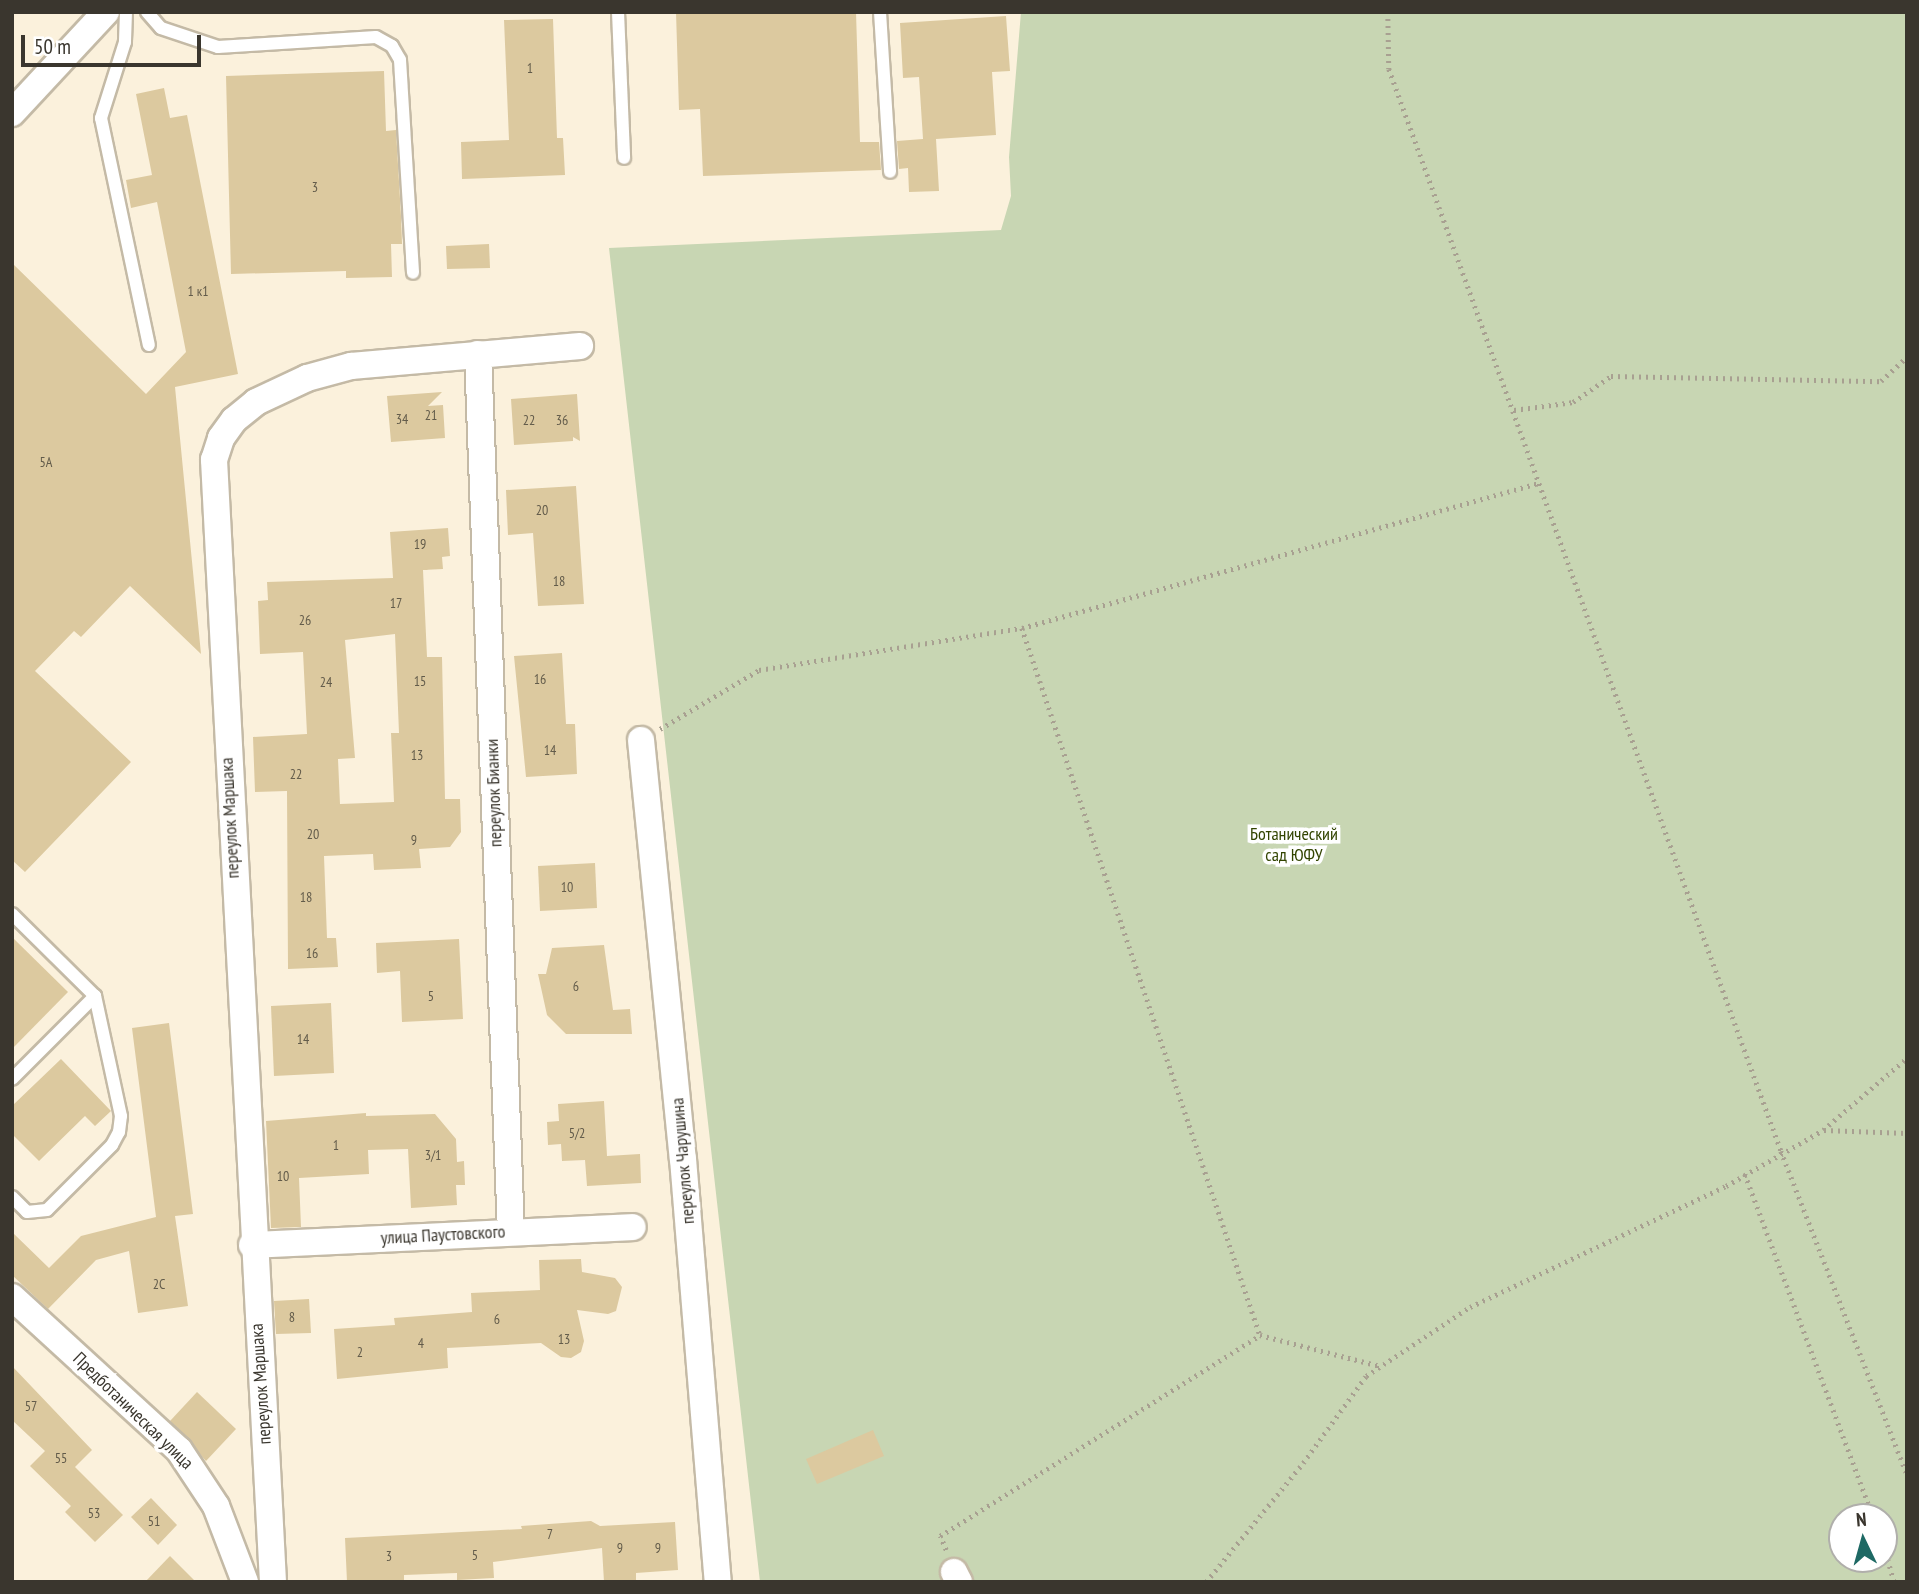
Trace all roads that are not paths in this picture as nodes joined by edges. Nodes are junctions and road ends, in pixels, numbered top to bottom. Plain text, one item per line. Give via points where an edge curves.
1 (106, 12) edge
2 (126, 12) edge
3 (146, 12) edge
4 (618, 12) edge
5 (880, 12) edge
6 (12, 113) edge
7 (624, 158) dead end
8 (890, 172) dead end
9 (413, 273) dead end
10 (149, 345) dead end
11 (580, 346) dead end
12 (478, 354) junction
13 (641, 740) road end
14 (12, 914) edge
15 (95, 996) junction
16 (12, 1079) edge
17 (12, 1197) edge
18 (634, 1227) dead end
19 (511, 1232) junction
20 (252, 1245) junction
21 (12, 1297) edge
22 (245, 1582) edge
23 (273, 1582) edge
24 (718, 1582) edge

1 - 6 street
2 - 10 lane via 125,41 100,118
3 - 9 lane via 161,28 218,47 376,37 391,46 400,60
4 - 7 lane
5 - 8 lane
11 - 12 street, переулок Маршака
12 - 19 street, переулок Бианки
12 - 20 street, переулок Маршака via 351,366 280,389 234,420 221,438 214,460
13 - 24 street, переулок Чарушина via 683,1159
14 - 15 lane
15 - 16 lane
15 - 17 lane via 121,1116 119,1132 113,1144 47,1210 27,1212
18 - 19 street, улица Паустовского
19 - 20 street, улица Паустовского
20 - 23 street, переулок Маршака
21 - 22 street, Предботаническая улица via 178,1450 216,1506

